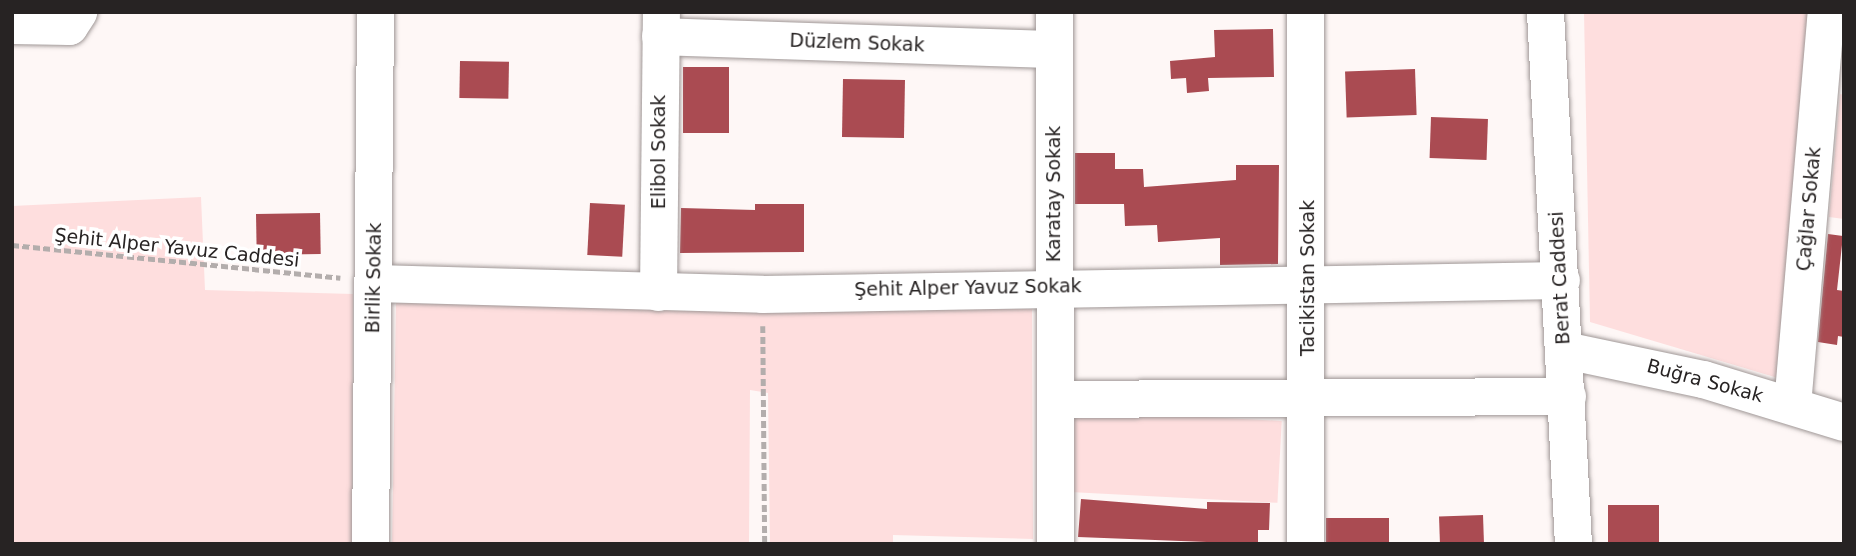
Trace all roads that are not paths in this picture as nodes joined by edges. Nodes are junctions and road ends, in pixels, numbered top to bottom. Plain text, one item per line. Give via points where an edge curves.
1 (375, 12) edge
2 (1054, 12) edge
3 (1305, 12) edge
4 (1545, 12) edge
5 (1826, 12) edge
6 (74, 19) edge
7 (660, 24) edge
8 (12, 25) edge
9 (1054, 49) junction
10 (357, 280) junction
11 (1561, 280) junction
12 (1055, 285) junction
13 (1309, 286) junction
14 (658, 292) junction
15 (1565, 350) junction
16 (1566, 396) junction
17 (1055, 399) junction
18 (1308, 399) junction
19 (1792, 405) junction
20 (1844, 422) edge
21 (370, 544) edge
22 (1055, 544) edge
23 (1305, 544) edge
24 (1573, 544) edge

1 - 10 street, Birlik Sokak
2 - 9 street, Karatay Sokak
3 - 13 street, Tacikistan Sokak
4 - 11 street, Berat Caddesi
5 - 19 street, Çağlar Sokak
6 - 8 street
7 - 9 street, Düzlem Sokak
7 - 14 street, Elibol Sokak
9 - 12 street, Karatay Sokak
10 - 14 street, Şehit Alper Yavuz Sokak
10 - 21 street, Birlik Sokak
11 - 13 street, Şehit Alper Yavuz Sokak
11 - 15 street, Berat Caddesi
12 - 13 street, Şehit Alper Yavuz Sokak
12 - 14 street, Şehit Alper Yavuz Sokak via 762,294
12 - 17 street, Karatay Sokak
13 - 18 street, Tacikistan Sokak
15 - 16 street, Berat Caddesi
15 - 19 street, Buğra Sokak via 1650,365
16 - 18 street
16 - 24 street, Berat Caddesi
17 - 18 street
17 - 22 street, Karatay Sokak
18 - 23 street, Tacikistan Sokak
19 - 20 street, Buğra Sokak

